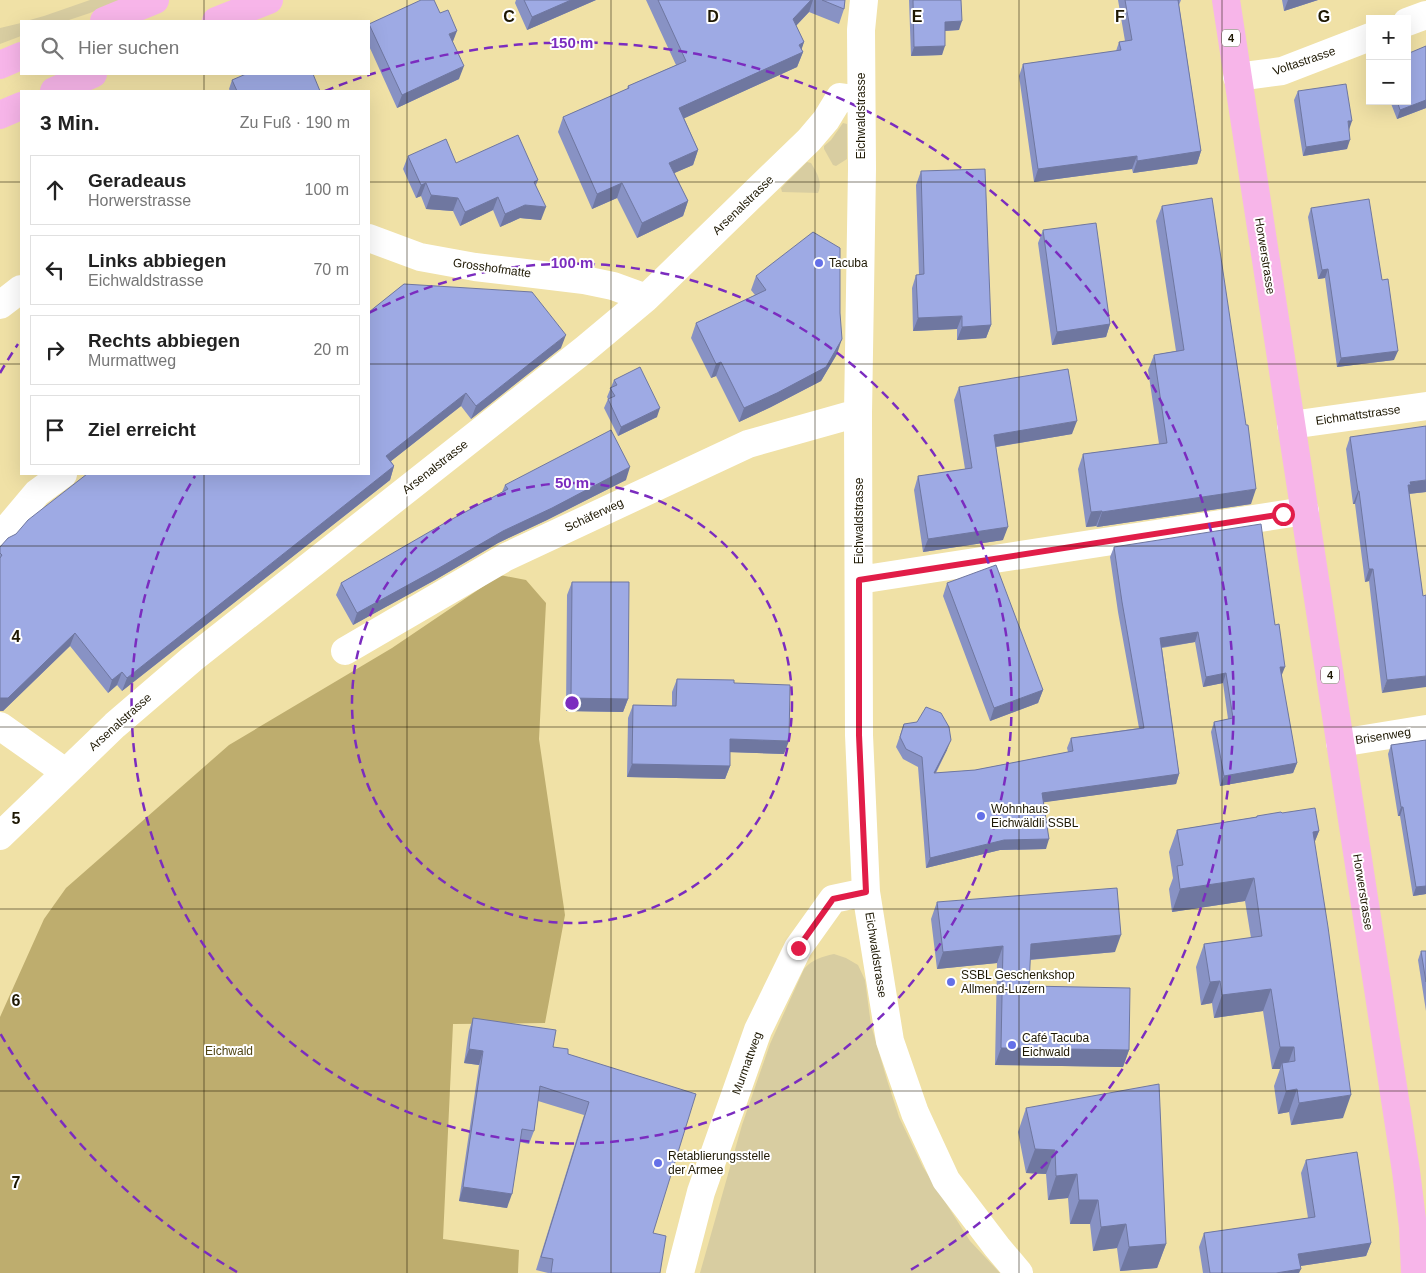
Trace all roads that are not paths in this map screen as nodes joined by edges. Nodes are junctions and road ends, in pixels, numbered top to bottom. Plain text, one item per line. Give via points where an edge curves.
1 (155, 0) edge
2 (269, 0) edge
3 (864, 0) edge
4 (1226, 0) edge
5 (1426, 15) edge
6 (106, 20) edge
7 (219, 20) edge
8 (1411, 21) edge
9 (1366, 39) edge
10 (20, 56) edge
11 (0, 65) edge
12 (91, 75) edge
13 (1237, 77) junction
14 (56, 90) edge
15 (861, 100) junction
16 (20, 106) edge
17 (0, 115) edge
18 (370, 238) edge
19 (20, 290) edge
20 (646, 298) junction
21 (0, 305) edge
22 (1426, 406) edge
23 (858, 413) junction
24 (1291, 425) junction
25 (62, 475) edge
26 (1305, 511) junction
27 (0, 537) edge
28 (859, 580) junction
29 (345, 651) dead end
30 (0, 726) edge
31 (1426, 729) edge
32 (1340, 743) junction
33 (65, 772) junction
34 (0, 836) edge
35 (866, 892) junction
36 (680, 1273) edge
37 (1019, 1273) edge
38 (1415, 1273) edge

1 - 6 main road
2 - 7 main road
3 - 15 street, Eichwaldstrasse
4 - 13 main road, Horwerstrasse / 4
5 - 8 street
9 - 13 street, Voltastrasse via 1282,71
10 - 11 main road
12 - 14 main road
13 - 24 main road, Horwerstrasse / 4
15 - 20 street, Arsenalstrasse via 840,97 810,140
15 - 23 street, Eichwaldstrasse
16 - 17 main road
18 - 20 street, Grosshofmatte via 420,257 584,280
19 - 21 street
20 - 33 street, Arsenalstrasse via 192,659
22 - 24 street, Eichmattstrasse
23 - 28 street, Eichwaldstrasse
23 - 29 street, Schäferweg via 748,444 506,557
24 - 26 main road, Horwerstrasse / 4
25 - 27 street via 37,493
26 - 28 street
26 - 32 main road, Horwerstrasse / 4
28 - 35 street, Eichwaldstrasse via 859,735
30 - 33 street
31 - 32 street, Brisenweg
32 - 38 main road, Horwerstrasse / 4 via 1406,1171
33 - 34 street, Arsenalstrasse
35 - 36 street, Murmattweg via 833,899 794,956 758,1030 701,1192
35 - 37 street, Eichwaldstrasse via 890,1041 914,1113 946,1180

